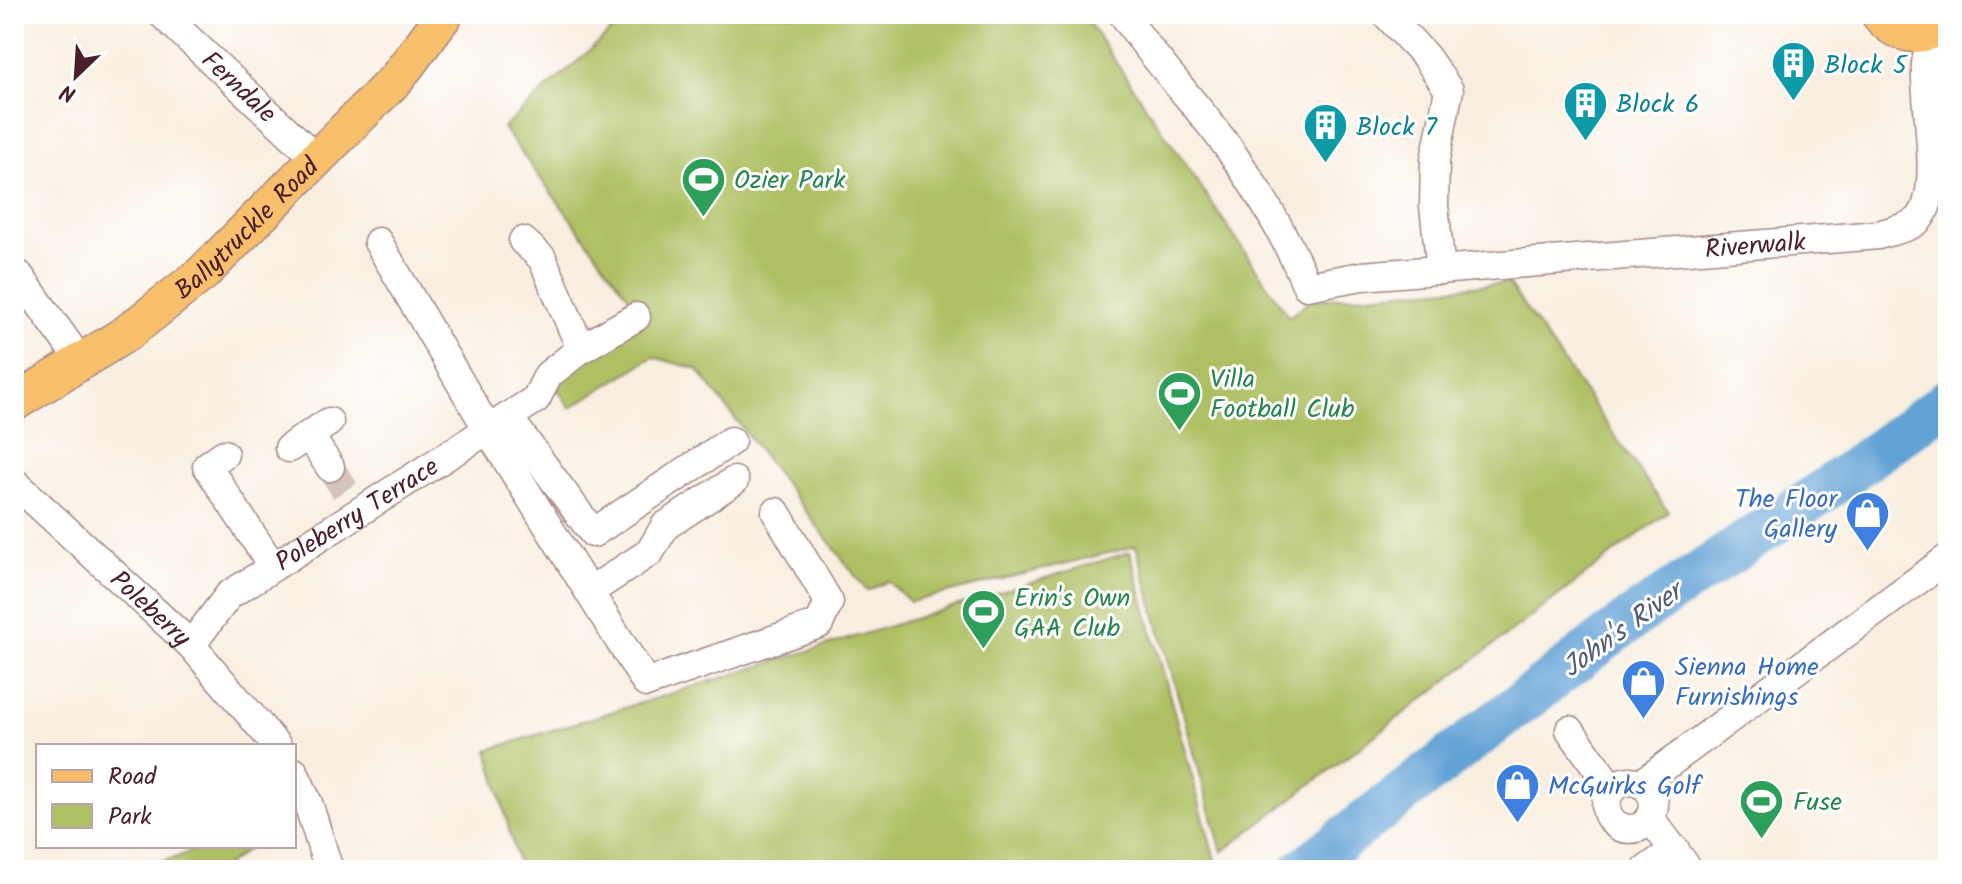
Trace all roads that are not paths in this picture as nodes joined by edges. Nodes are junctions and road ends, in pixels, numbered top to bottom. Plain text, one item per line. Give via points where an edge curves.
1 (162, 14) edge
2 (445, 14) edge
3 (1123, 14) edge
4 (1386, 14) edge
5 (1884, 20) edge
6 (1946, 22) edge
7 (1927, 75) junction
8 (317, 159) junction
9 (1939, 167) edge
10 (523, 241) dead end
11 (378, 242) dead end
12 (1441, 270) junction
13 (19, 275) dead end
14 (636, 317) dead end
15 (581, 349) junction
16 (81, 362) junction
17 (14, 403) edge
18 (498, 424) junction
19 (309, 435) dead end
20 (731, 441) dead end
21 (224, 454) dead end
22 (330, 467) tunnel mouth
23 (734, 481) dead end
24 (14, 482) edge
25 (776, 512) dead end
26 (1948, 558) edge
27 (273, 567) junction
28 (589, 592) junction
29 (191, 645) junction
30 (1570, 730) dead end
31 (275, 744) edge
32 (296, 776) edge
33 (1641, 784) junction
34 (1612, 789) junction
35 (1650, 818) junction
36 (1682, 860) edge
37 (329, 870) edge
38 (1646, 870) edge

1 - 8 street, Ferndale
2 - 8 main road, Ballytruckle Road via 397,78
3 - 12 street, Riverwalk via 1227,146 1286,237 1307,286
4 - 12 street via 1449,90 1435,160
5 - 6 main road via 1922,34
5 - 7 street via 1917,47
6 - 7 street via 1930,48
7 - 9 street, Riverwalk
8 - 16 main road, Ballytruckle Road via 185,289
9 - 12 street, Riverwalk via 1917,222 1878,235
10 - 15 street via 542,258
11 - 18 street
13 - 16 street
14 - 15 street
15 - 18 street, Poleberry Terrace via 548,375 536,399
16 - 17 main road, Ballytruckle Road
18 - 20 street via 593,533
18 - 27 street, Poleberry Terrace via 354,504
18 - 28 street
19 - 22 street
21 - 27 street via 207,466
23 - 28 street via 665,526 650,552
24 - 29 street, Poleberry
25 - 28 street via 829,602 819,624 646,683
26 - 33 street
27 - 29 street, Poleberry Terrace via 229,595
29 - 31 street, Poleberry
30 - 34 street
32 - 37 street
33 - 34 street via 1626,782
33 - 35 street via 1652,795
34 - 35 street via 1606,804 1616,824 1630,829
35 - 36 street
36 - 38 street

